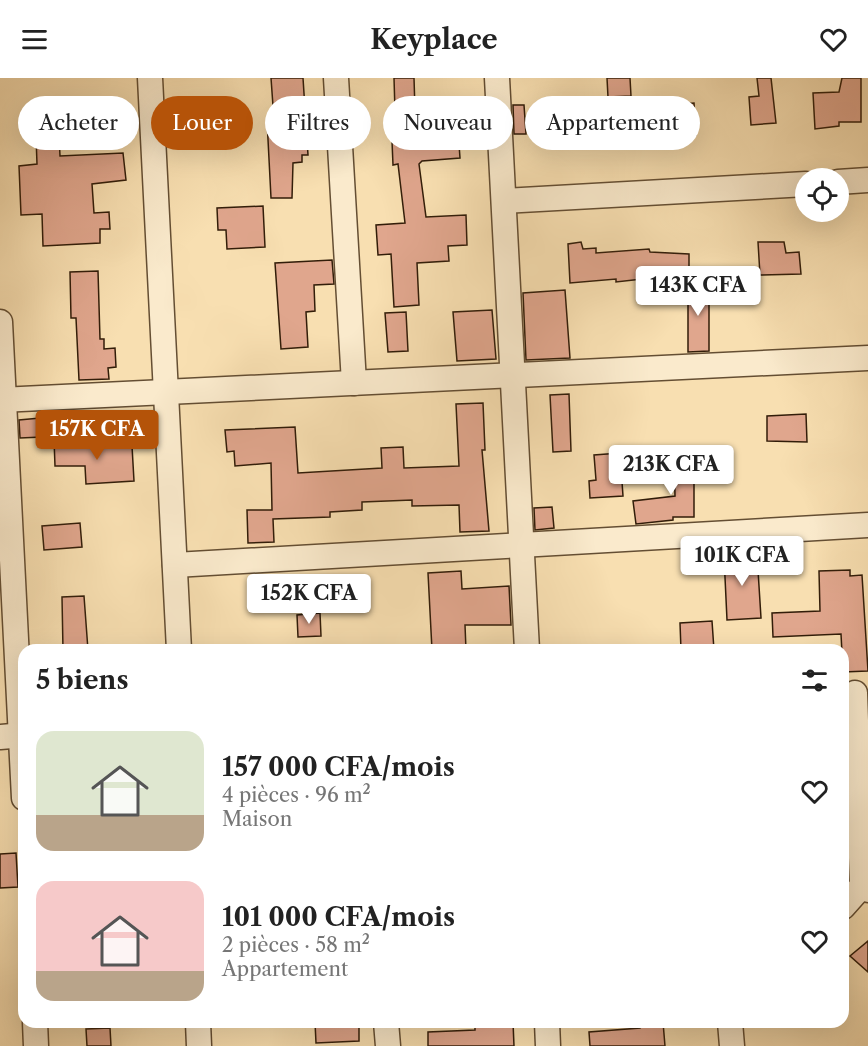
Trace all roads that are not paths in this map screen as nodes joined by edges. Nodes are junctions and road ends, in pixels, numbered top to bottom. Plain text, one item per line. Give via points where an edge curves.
1 (150, 78) edge
2 (336, 78) edge
3 (497, 78) edge
4 (868, 180) edge
5 (849, 181) edge
6 (795, 185) edge
7 (504, 201) junction
8 (0, 322) edge
9 (868, 358) edge
10 (513, 375) junction
11 (354, 383) junction
12 (166, 392) junction
13 (2, 400) edge
14 (868, 525) edge
15 (522, 545) junction
16 (175, 565) junction
17 (179, 644) edge
18 (527, 644) edge
19 (855, 693) edge
20 (15, 736) edge
21 (18, 757) edge
22 (866, 885) edge
23 (849, 901) edge
24 (35, 1028) edge
25 (198, 1028) edge
26 (386, 1028) edge
27 (547, 1028) edge
28 (730, 1028) edge
29 (36, 1046) edge
30 (199, 1046) edge
31 (388, 1046) edge
32 (548, 1046) edge
33 (732, 1046) edge

1 - 12 street
2 - 11 street
3 - 7 street
4 - 5 street
6 - 7 street
7 - 10 street
8 - 13 street
9 - 10 street
10 - 11 street
10 - 15 street
11 - 12 street
12 - 13 street
12 - 16 street
13 - 20 street
14 - 15 street
15 - 16 street
15 - 18 street
16 - 17 street
19 - 22 street
20 - 21 street
22 - 23 street
24 - 29 street
25 - 30 street
26 - 31 street
27 - 32 street
28 - 33 street

